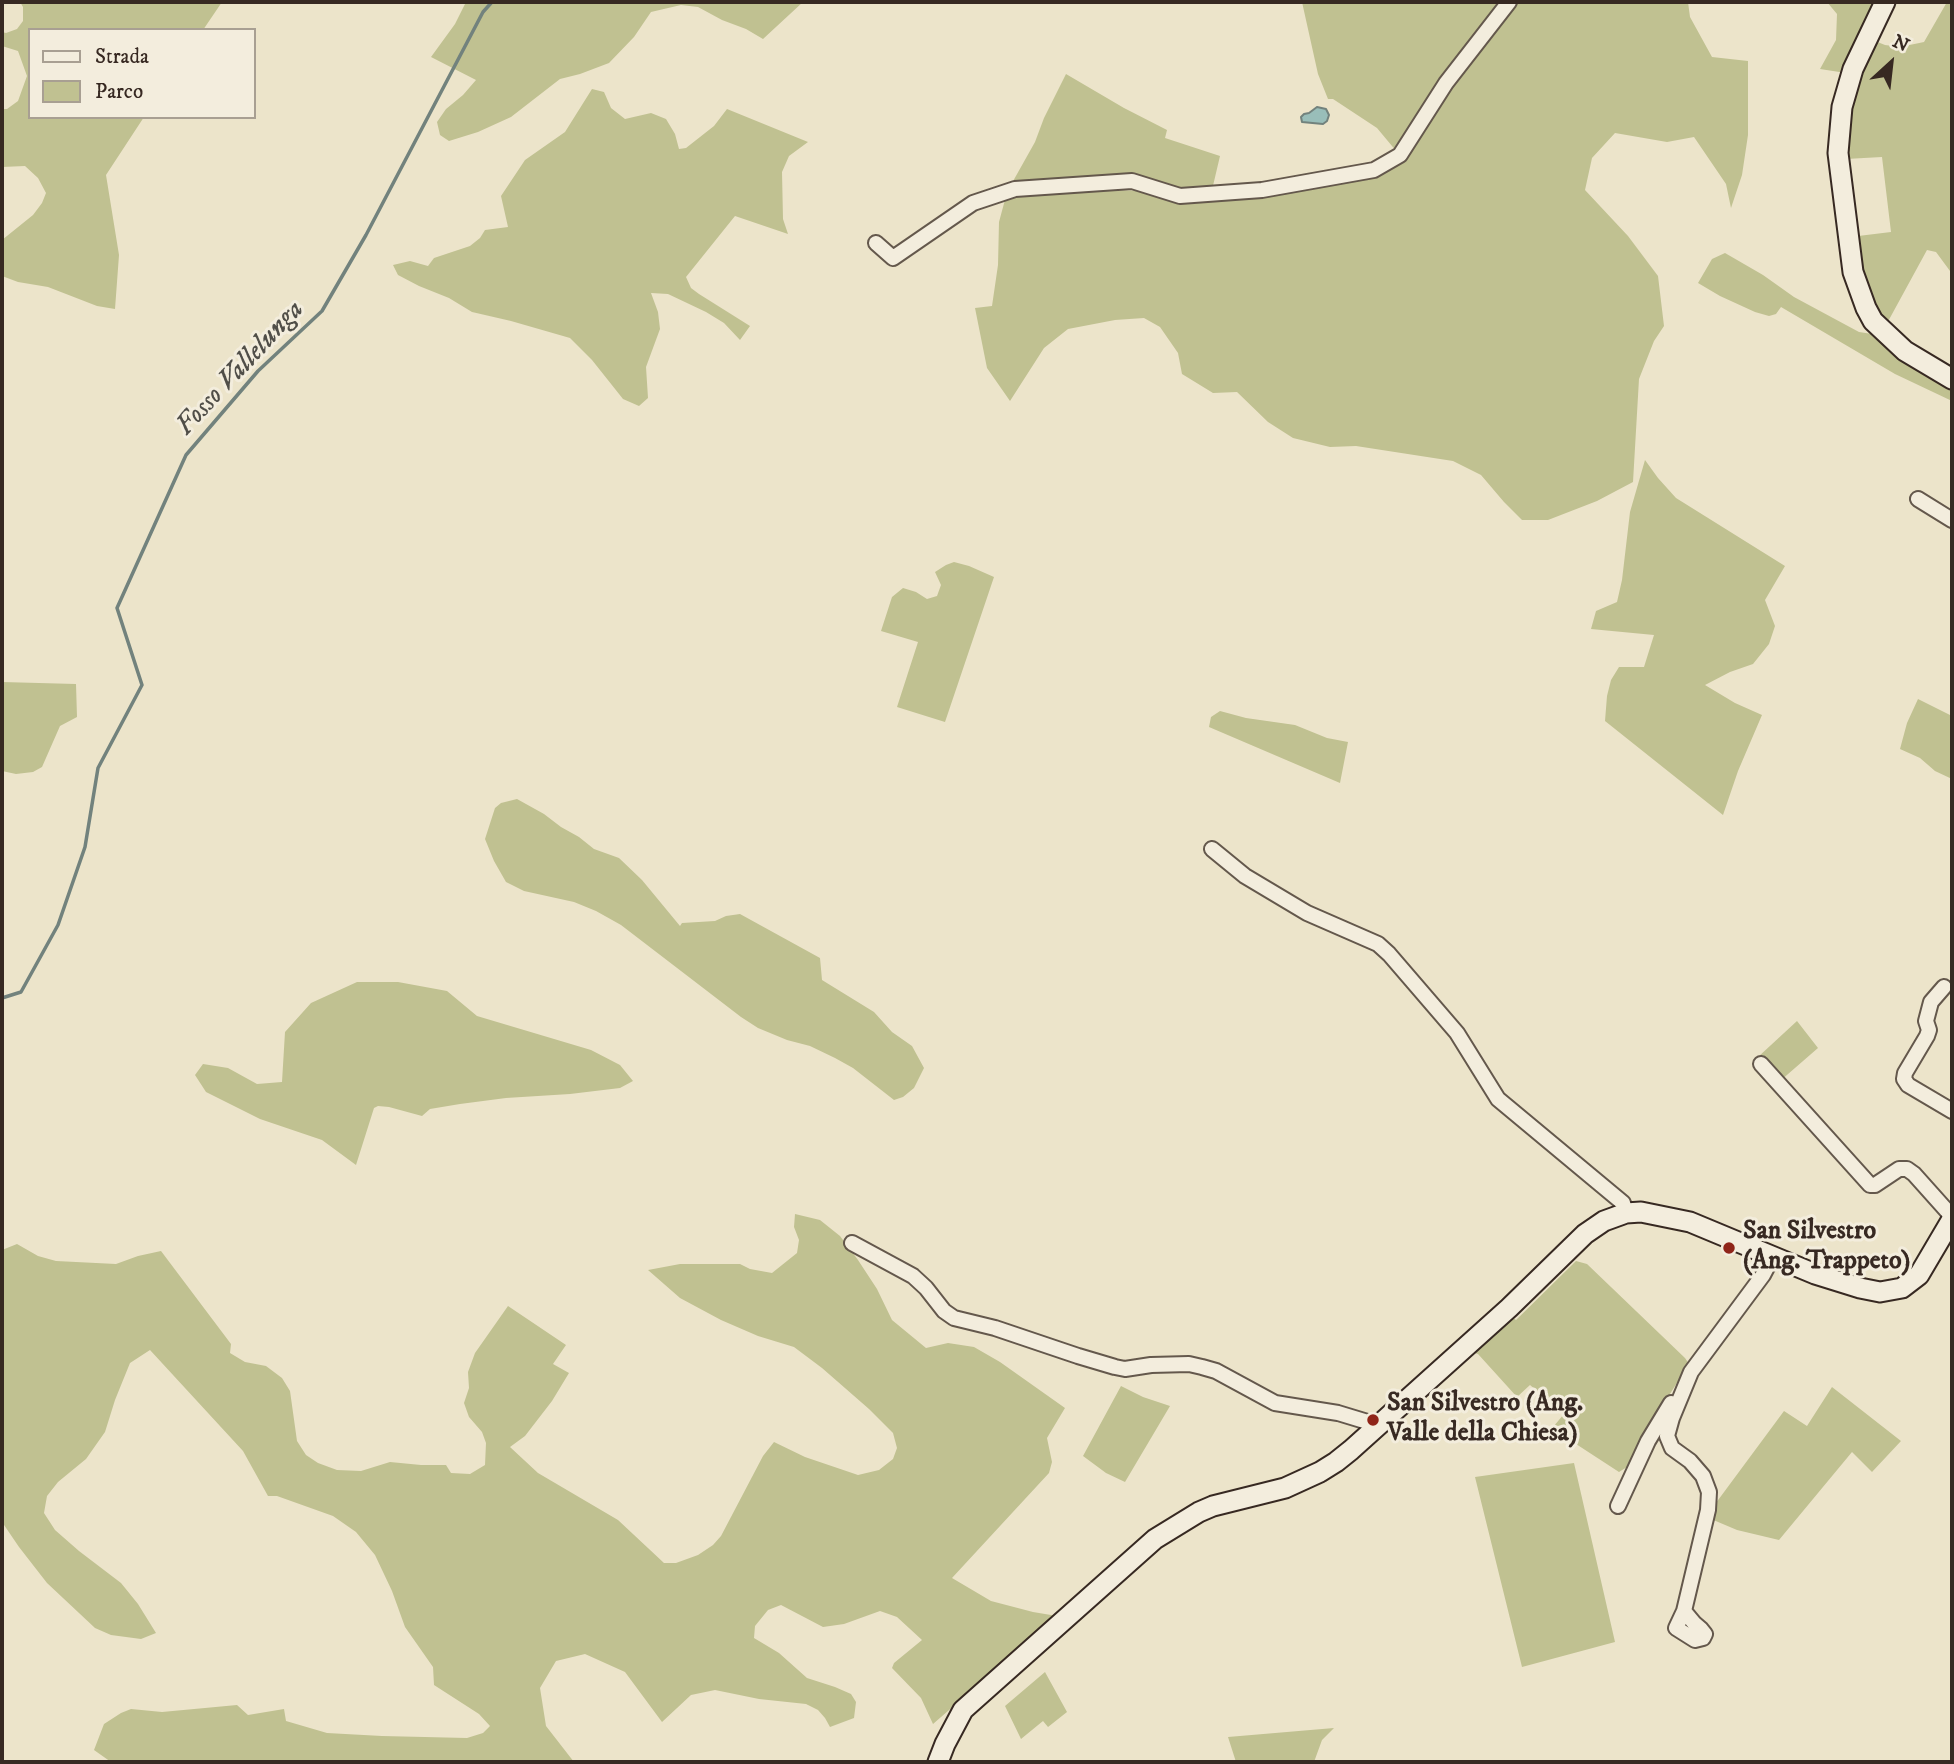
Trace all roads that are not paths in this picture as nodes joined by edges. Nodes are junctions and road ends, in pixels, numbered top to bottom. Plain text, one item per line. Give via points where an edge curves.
1 (1509, 2) edge
2 (1885, 2) edge
3 (876, 243) dead end
4 (1952, 379) edge
5 (1918, 499) dead end
6 (1952, 520) edge
7 (1212, 849) dead end
8 (1944, 987) dead end
9 (1761, 1065) dead end
10 (1952, 1111) edge
11 (1626, 1213) junction
12 (1952, 1216) edge
13 (852, 1243) dead end
14 (1773, 1256) junction
15 (1691, 1372) junction
16 (1376, 1428) junction
17 (1618, 1506) dead end
18 (1684, 1611) dead end
19 (938, 1762) edge

1 - 3 street via 1446,83 1399,155 1374,170 1262,190 1180,195 1132,181 1015,189 973,203 893,258
2 - 4 street via 1853,69 1842,107 1838,153 1853,272 1873,321 1905,351
5 - 6 street
7 - 11 street via 1245,876 1307,913 1378,944 1457,1033 1498,1099 1623,1203
8 - 10 street via 1931,1002 1927,1036 1904,1079
9 - 12 street via 1870,1185 1907,1169
11 - 14 street via 1654,1213 1690,1222
11 - 16 street via 1594,1227
12 - 14 street via 1921,1273 1890,1292 1860,1288
13 - 16 street via 914,1276 954,1318 1125,1369 1202,1367 1275,1403 1338,1413
14 - 15 street
15 - 17 street via 1648,1441
15 - 18 street via 1667,1436 1672,1448 1703,1476 1709,1492
16 - 19 street via 1320,1472 1285,1488 1213,1506 1155,1539 963,1710

